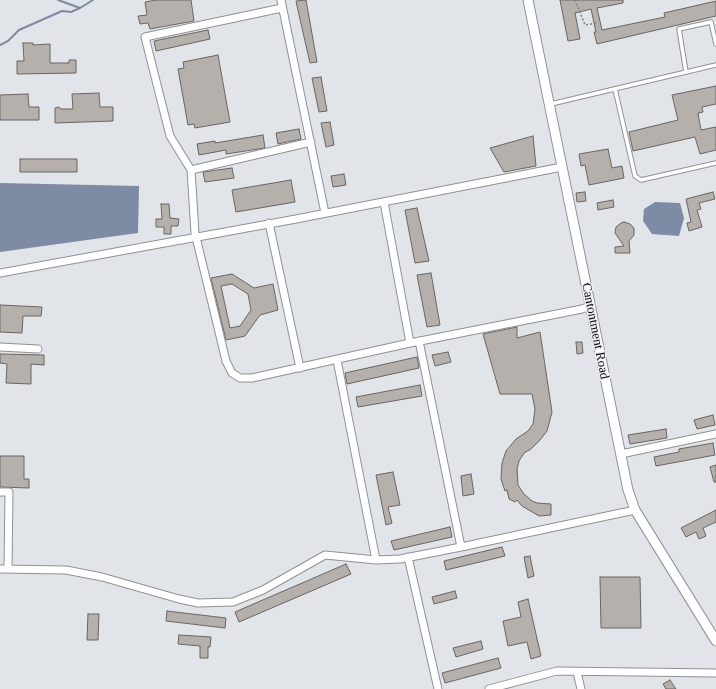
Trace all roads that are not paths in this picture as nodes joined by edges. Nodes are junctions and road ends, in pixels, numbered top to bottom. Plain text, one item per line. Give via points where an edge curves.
1 (281, 0) edge
2 (528, 0) edge
3 (282, 8) junction
4 (716, 44) edge
5 (716, 65) edge
6 (686, 72) junction
7 (615, 89) junction
8 (549, 104) junction
9 (311, 142) junction
10 (716, 163) edge
11 (562, 166) junction
12 (191, 170) junction
13 (384, 202) junction
14 (325, 213) junction
15 (270, 223) junction
16 (197, 236) junction
17 (0, 273) edge
18 (590, 306) junction
19 (419, 341) junction
20 (410, 343) junction
21 (0, 347) edge
22 (38, 349) dead end
23 (337, 360) junction
24 (300, 368) junction
25 (716, 434) edge
26 (620, 454) junction
27 (0, 492) edge
28 (635, 510) junction
29 (461, 547) junction
30 (408, 557) junction
31 (376, 560) junction
32 (4, 569) edge
33 (716, 641) edge
34 (577, 672) junction
35 (716, 673) edge
36 (438, 689) edge
37 (489, 689) edge
38 (581, 689) edge

1 - 3 street
2 - 8 street, Cantontment Road
3 - 9 street
3 - 12 street via 145,37 170,136
4 - 6 lane via 711,22 679,29
5 - 6 lane
6 - 7 lane
7 - 8 lane
7 - 10 lane via 635,176 641,180
8 - 11 street, Cantontment Road
9 - 12 street
9 - 14 street
11 - 13 street
11 - 18 street, Cantontment Road
12 - 16 street
13 - 14 street
13 - 20 street
14 - 15 street
15 - 16 street
15 - 24 street
16 - 17 street
16 - 24 street via 226,361 232,373 240,378 252,378
18 - 19 street
18 - 26 street, Cantontment Road
19 - 20 street
19 - 29 street
20 - 23 street
21 - 22 street
23 - 24 street
23 - 31 street
25 - 26 street
26 - 28 street, Cantontment Road
27 - 32 street via 9,492
28 - 29 street
28 - 33 street, Cantontment Road
29 - 30 street
30 - 31 street
30 - 36 street
31 - 32 street via 324,555 264,590 233,602 211,603 179,599 102,576 66,570
34 - 35 street
34 - 37 street via 557,671
34 - 38 street

